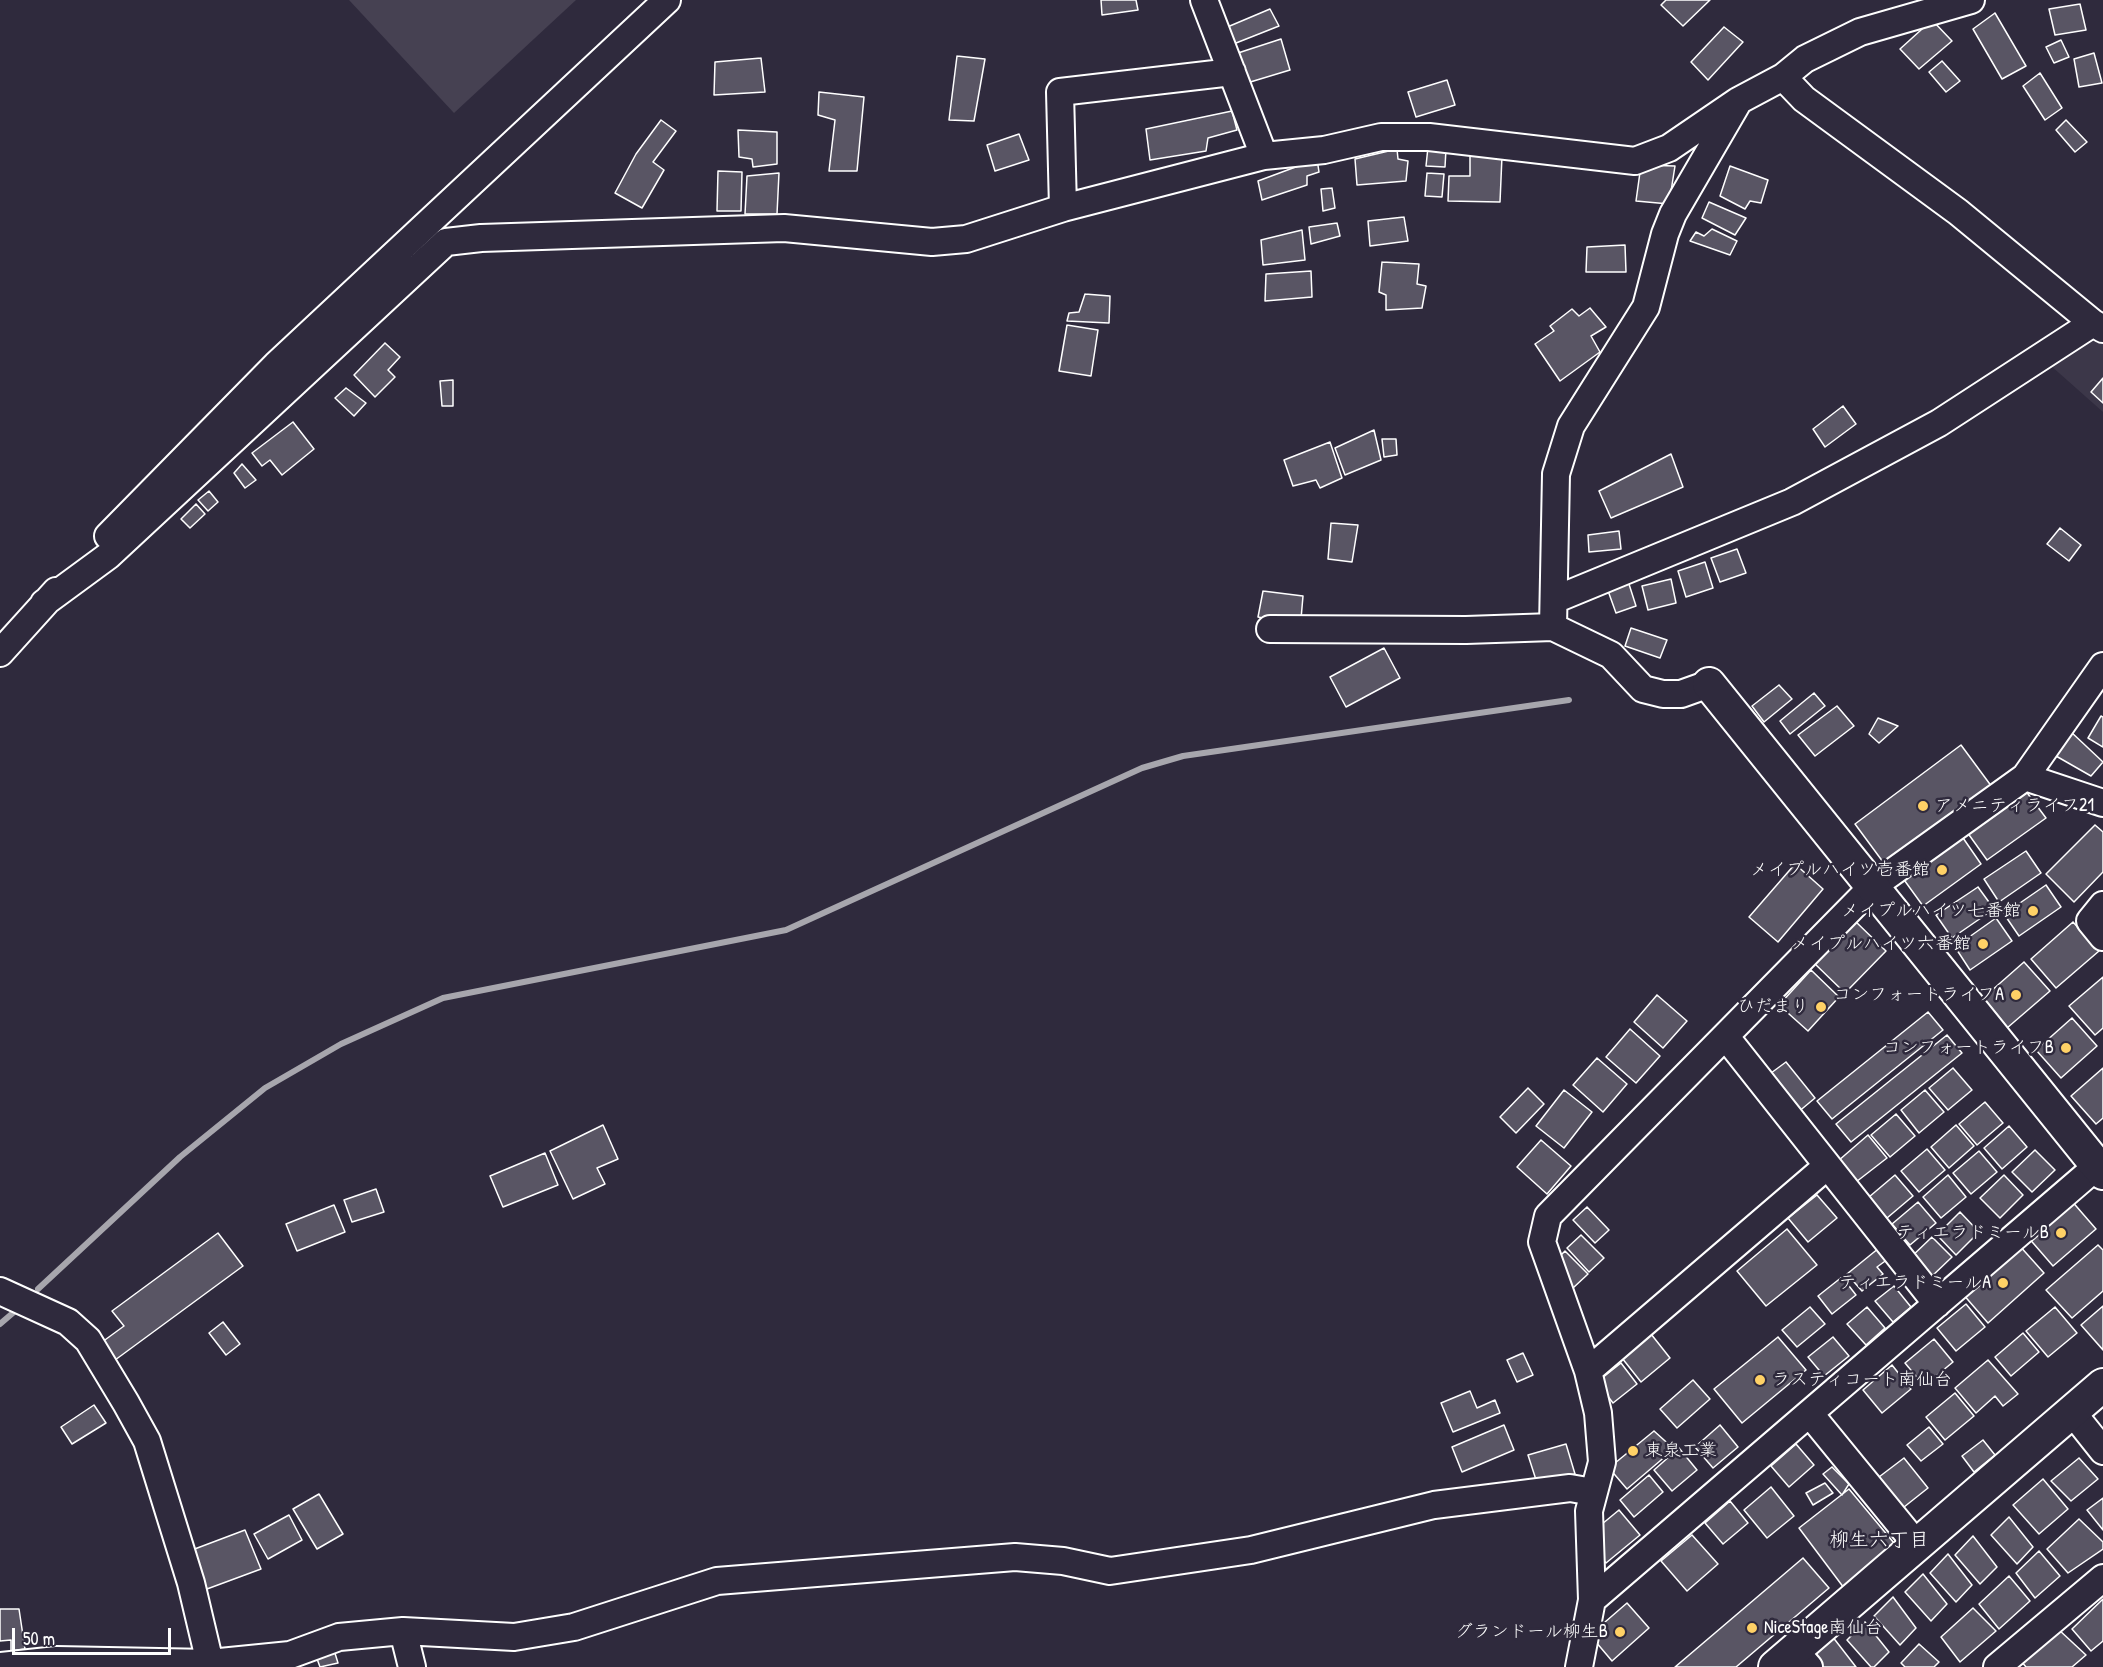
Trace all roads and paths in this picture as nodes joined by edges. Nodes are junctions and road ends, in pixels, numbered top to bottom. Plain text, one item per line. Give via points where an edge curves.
1 (667, 0) edge
2 (1204, 0) edge
3 (1971, 0) edge
4 (1232, 72) junction
5 (1782, 77) junction
6 (1738, 101) junction
7 (1264, 156) junction
8 (1063, 208) junction
9 (2098, 326) edge
10 (1554, 600) junction
11 (44, 603) junction
12 (1553, 627) junction
13 (1270, 629) dead end
14 (0, 653) edge
15 (2103, 666) edge
16 (1709, 684) joint
17 (2025, 777) junction
18 (2103, 803) edge
19 (1873, 886) junction
20 (2103, 905) edge
21 (2103, 937) edge
22 (1726, 1037) junction
23 (1826, 1167) junction
24 (2101, 1167) edge
25 (0, 1291) edge
26 (1937, 1304) junction
27 (1588, 1371) junction
28 (2103, 1385) edge
29 (2072, 1412) junction
30 (1810, 1414) junction
31 (2103, 1451) edge
32 (1593, 1492) junction
33 (1917, 1545) junction
34 (2103, 1578) edge
35 (1592, 1600) junction
36 (403, 1631) junction
37 (1793, 1661) edge
38 (210, 1663) junction
39 (0, 1666) edge
40 (412, 1667) edge
41 (1579, 1667) edge
42 (1997, 1667) edge

1 - 11 street via 276,365
2 - 4 street
3 - 5 street via 1860,32 1805,59
4 - 7 street
4 - 8 street via 1060,92
5 - 6 street
5 - 9 street via 1804,99 1958,212
6 - 7 street via 1669,148 1635,161 1429,137 1382,136 1324,150
6 - 10 street via 1673,214 1646,307 1571,426 1556,474
7 - 8 street
8 - 11 street via 966,239 932,242 784,228 446,242 108,556
9 - 10 street via 1939,423 1792,502
10 - 12 street
11 - 14 street
12 - 13 street
12 - 16 street via 1611,655 1642,689 1681,694
15 - 17 street
16 - 19 street
17 - 18 street
17 - 19 street
19 - 22 street
19 - 24 street
20 - 21 street via 2090,921
22 - 23 street
22 - 27 street via 1548,1216 1542,1242
23 - 26 street
23 - 27 street
24 - 26 street
25 - 38 street via 68,1322 88,1340 126,1403 147,1441 191,1583
26 - 30 street
27 - 32 street via 1598,1413 1602,1462
28 - 29 street
29 - 31 street
29 - 33 street
30 - 33 street
30 - 35 street
32 - 35 street via 1589,1511
32 - 36 street via 1570,1488 1434,1505 1251,1550 1110,1572 1064,1561 1015,1557 793,1573 717,1581 574,1626 514,1637
33 - 37 street
34 - 42 street
35 - 41 street
36 - 38 street via 339,1637 290,1655
36 - 40 street
38 - 39 street via 57,1660

